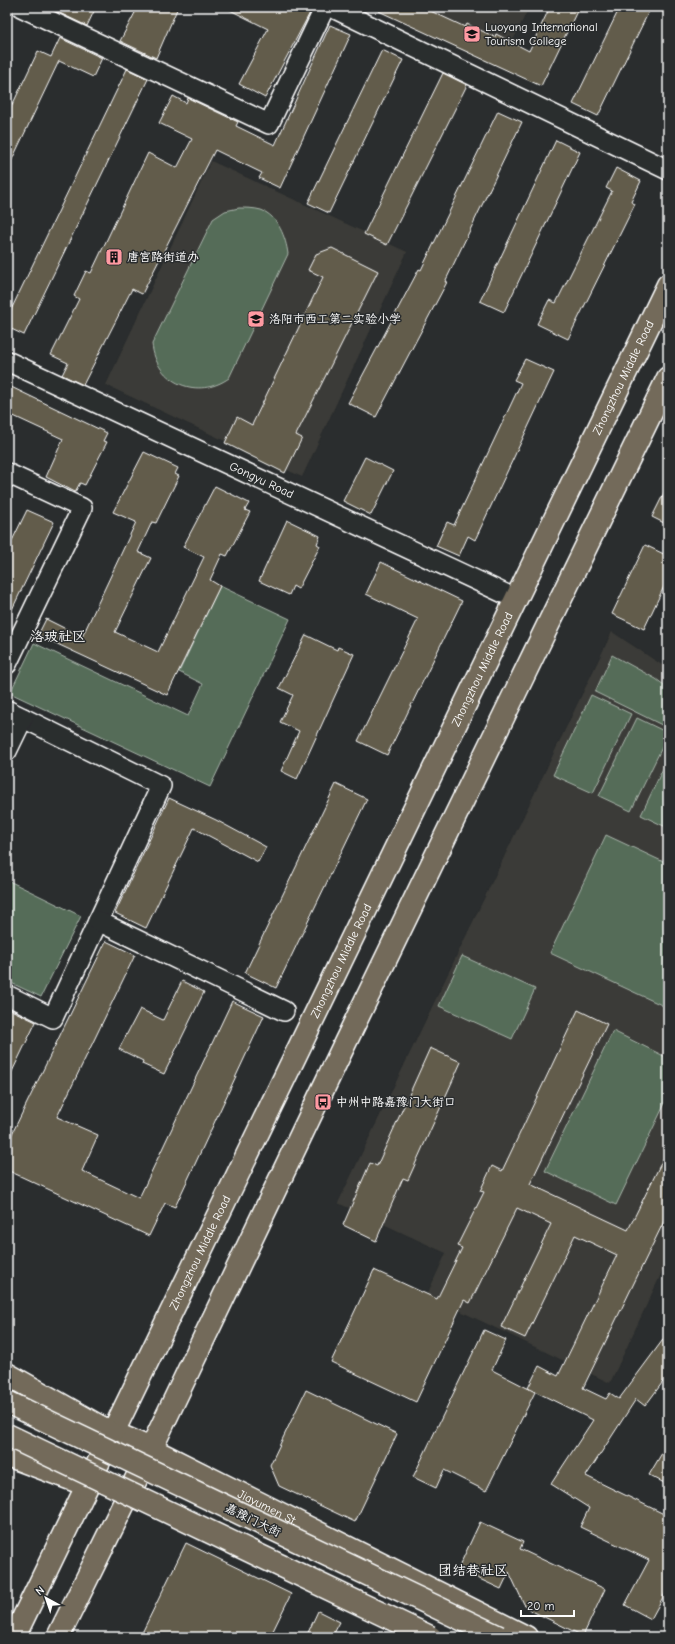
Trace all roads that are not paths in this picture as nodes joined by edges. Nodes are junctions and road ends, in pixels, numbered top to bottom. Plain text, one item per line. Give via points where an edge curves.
1 (21, 7) edge
2 (326, 7) edge
3 (331, 7) edge
4 (668, 170) edge
5 (668, 285) edge
6 (7, 361) edge
7 (668, 378) edge
8 (7, 473) edge
9 (516, 599) junction
10 (7, 664) edge
11 (15, 714) edge
12 (7, 751) edge
13 (98, 921) junction
14 (7, 995) edge
15 (284, 1011) dead end
16 (7, 1374) edge
17 (7, 1381) edge
18 (7, 1402) edge
19 (112, 1433) junction
20 (7, 1435) edge
21 (7, 1447) edge
22 (151, 1449) junction
23 (7, 1454) edge
24 (87, 1485) junction
25 (124, 1500) junction
26 (14, 1637) edge
27 (58, 1637) edge
28 (414, 1637) edge
29 (430, 1637) edge
30 (499, 1637) edge
31 (526, 1637) edge

1 - 2 street via 269,124
3 - 4 street
5 - 9 main road, Zhongzhou Middle Road
6 - 9 street, Gongyu Road
7 - 22 main road
8 - 10 street via 82,508
9 - 19 main road, Zhongzhou Middle Road
11 - 12 street
11 - 13 street via 161,786
13 - 14 street via 53,1018
13 - 15 street
16 - 19 main road
17 - 19 main road, Jiayumen St.
18 - 30 main road, 嘉豫门大街, bridge
19 - 22 main road, Jiayumen St.
19 - 24 main road, Zhongzhou Middle Road
20 - 29 main road, bridge
21 - 24 main road
22 - 25 main road
22 - 31 main road, Jiayumen St.
23 - 24 main road
24 - 25 main road
24 - 26 main road, Zhongzhou Middle Road
25 - 27 main road
25 - 28 main road

